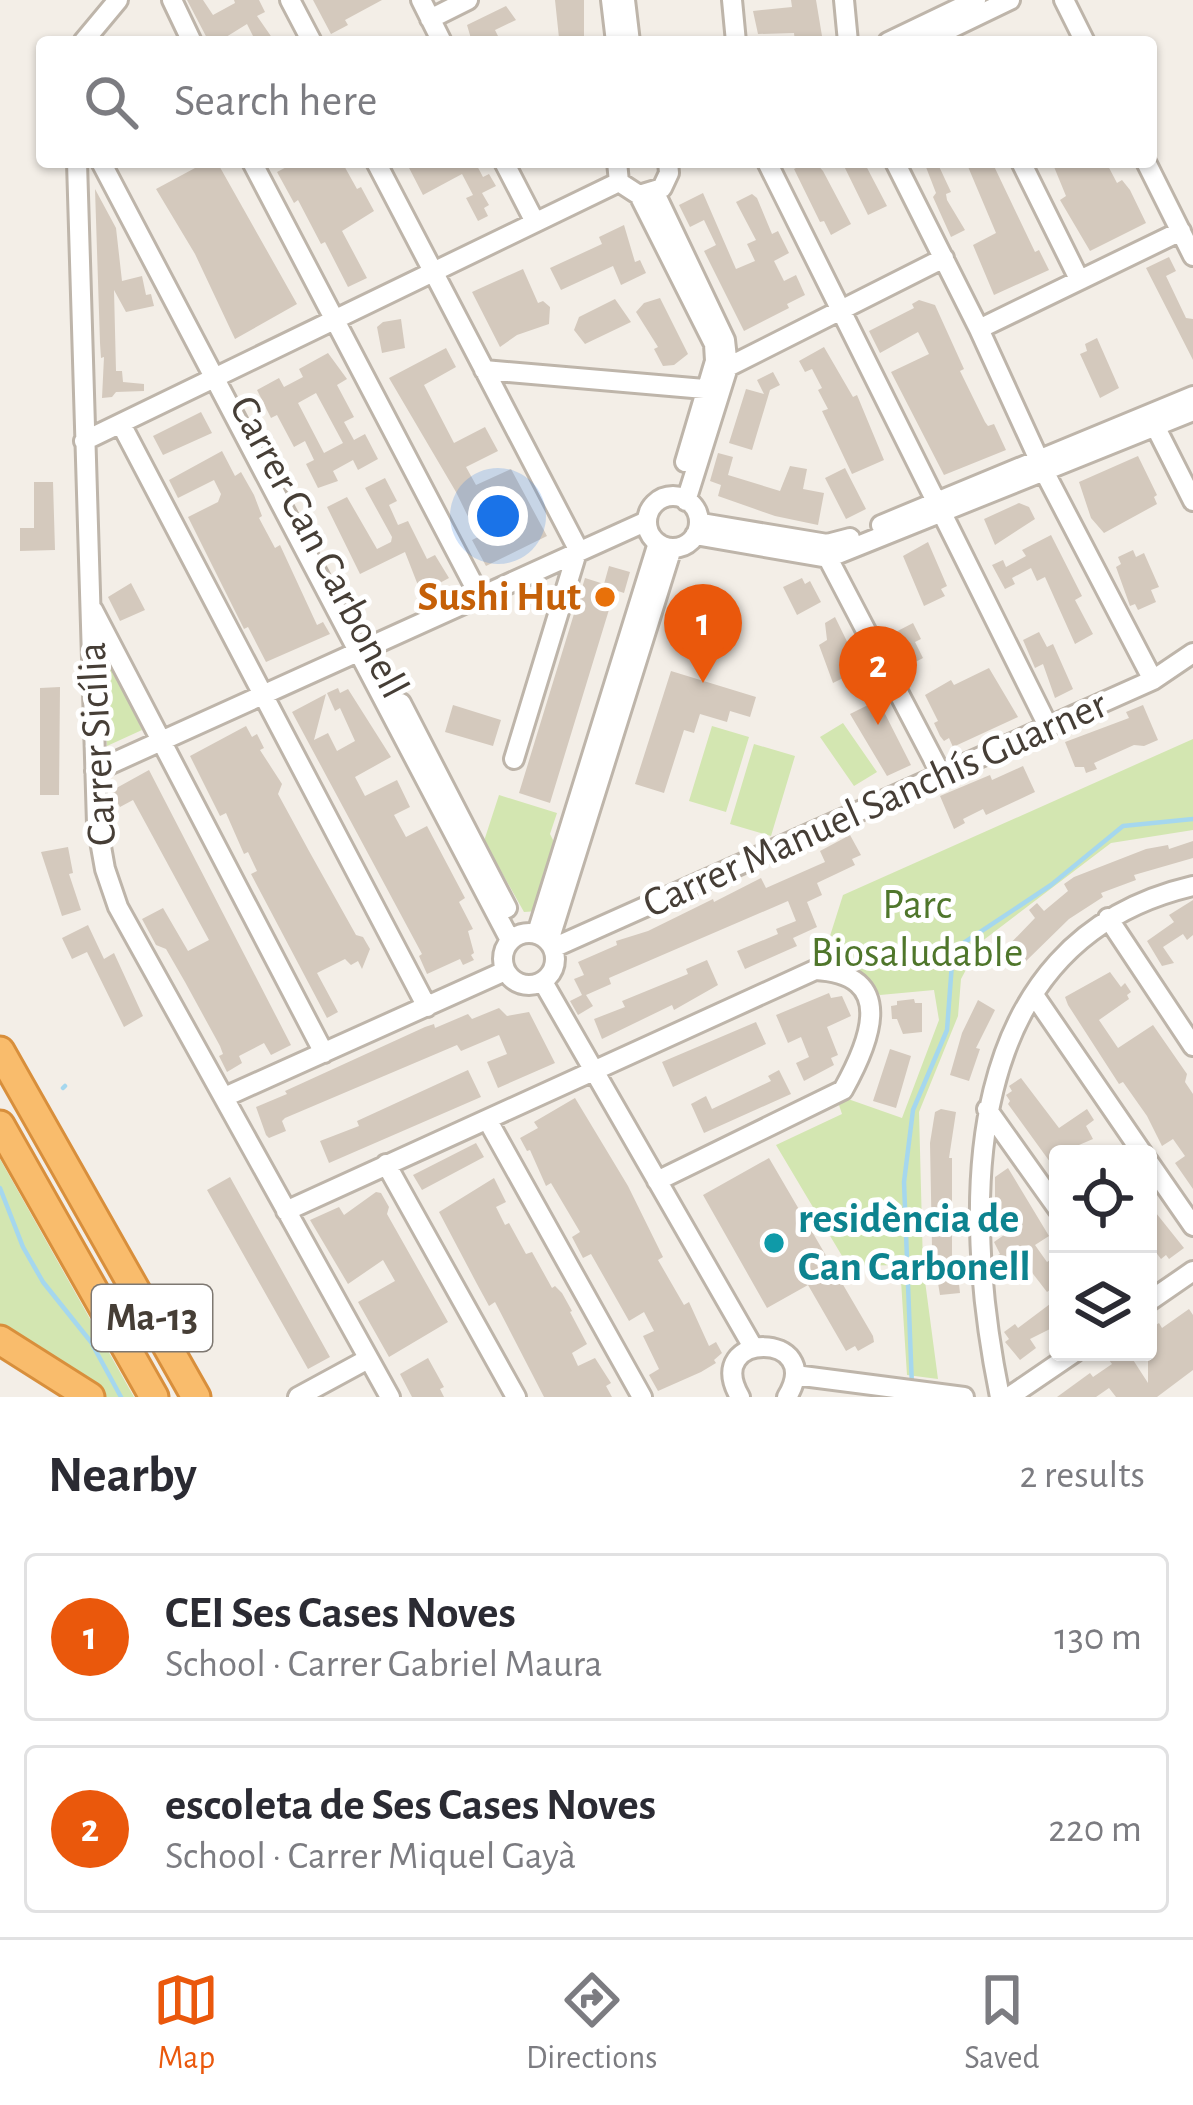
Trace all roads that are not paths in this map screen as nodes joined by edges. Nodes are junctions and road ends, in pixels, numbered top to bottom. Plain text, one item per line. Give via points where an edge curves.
1 (118, 0) edge
2 (172, 0) edge
3 (290, 0) edge
4 (421, 0) edge
5 (468, 0) edge
6 (611, 0) edge
7 (625, 0) edge
8 (732, 0) edge
9 (844, 0) edge
10 (976, 0) edge
11 (1010, 0) edge
12 (1064, 0) edge
13 (430, 19) junction
14 (959, 34) edge
15 (88, 36) edge
16 (189, 36) edge
17 (309, 36) edge
18 (439, 36) edge
19 (615, 36) edge
20 (628, 36) edge
21 (735, 36) edge
22 (847, 36) edge
23 (901, 36) edge
24 (1082, 36) edge
25 (77, 168) edge
26 (104, 168) edge
27 (118, 168) edge
28 (255, 168) edge
29 (379, 168) edge
30 (507, 168) edge
31 (670, 168) edge
32 (770, 168) edge
33 (898, 168) edge
34 (1024, 168) edge
35 (1149, 168) edge
36 (618, 172) edge
37 (647, 194) junction
38 (536, 222) junction
39 (1180, 231) junction
40 (1193, 256) edge
41 (944, 258) junction
42 (433, 269) junction
43 (1078, 279) junction
44 (842, 308) junction
45 (333, 319) junction
46 (979, 328) junction
47 (728, 367) junction
48 (484, 370) junction
49 (220, 375) junction
50 (714, 390) junction
51 (1193, 396) edge
52 (1193, 411) edge
53 (1152, 421) junction
54 (121, 424) junction
55 (84, 441) junction
56 (1042, 466) junction
57 (681, 499) junction
58 (1193, 501) edge
59 (941, 507) junction
60 (647, 521) junction
61 (696, 529) junction
62 (665, 546) junction
63 (578, 549) junction
64 (828, 551) junction
65 (480, 597) junction
66 (90, 604) junction
67 (365, 648) junction
68 (1193, 653) edge
69 (1154, 680) junction
70 (263, 695) junction
71 (1048, 726) junction
72 (162, 742) junction
73 (514, 759) dead end
74 (95, 771) junction
75 (940, 774) junction
76 (1193, 886) edge
77 (1108, 917) junction
78 (534, 939) junction
79 (505, 971) junction
80 (543, 982) junction
81 (1034, 995) junction
82 (427, 1007) junction
83 (1193, 1046) edge
84 (0, 1051) edge
85 (324, 1053) junction
86 (594, 1071) junction
87 (226, 1096) junction
88 (987, 1109) junction
89 (488, 1121) junction
90 (0, 1125) edge
91 (1138, 1145) edge
92 (386, 1165) junction
93 (1157, 1173) edge
94 (657, 1181) junction
95 (1049, 1196) edge
96 (286, 1210) junction
97 (1193, 1226) edge
98 (1193, 1271) edge
99 (1157, 1296) edge
100 (0, 1340) edge
101 (753, 1347) junction
102 (0, 1358) edge
103 (368, 1359) junction
104 (1061, 1361) edge
105 (795, 1375) junction
106 (733, 1395) edge
107 (63, 1397) edge
108 (90, 1397) edge
109 (154, 1397) edge
110 (196, 1397) edge
111 (298, 1397) edge
112 (390, 1397) edge
113 (516, 1397) edge
114 (642, 1397) edge
115 (787, 1397) edge
116 (964, 1397) edge
117 (1004, 1397) edge

1 - 15 street
2 - 16 street
3 - 17 street
4 - 13 street
5 - 13 street
6 - 19 street
7 - 20 street
8 - 21 street
9 - 22 street
10 - 23 street
11 - 14 street
12 - 24 street
13 - 18 street
25 - 55 street, Carrer Sicília
26 - 49 street
27 - 49 street, Carrer Can Carbonell
28 - 45 street
29 - 42 street
30 - 38 street
31 - 37 street
32 - 44 street
33 - 41 street
34 - 43 street
35 - 39 street
36 - 37 street
36 - 38 street
37 - 47 street via 725,340
37 - 50 street via 714,344
38 - 42 street
39 - 40 street
39 - 43 street
41 - 44 street
41 - 46 street
42 - 45 street
42 - 48 street
43 - 46 street
44 - 47 street
44 - 59 street
45 - 49 street
45 - 65 street
46 - 56 street
47 - 50 street
48 - 50 street
48 - 63 street
49 - 54 street
49 - 67 street, Carrer Can Carbonell
50 - 57 street
51 - 53 street
52 - 53 street
53 - 56 street
53 - 58 street
54 - 55 street
54 - 70 street
55 - 66 street, Carrer Sicília
56 - 59 street
56 - 69 street
57 - 60 street via 658,502
57 - 61 street via 696,512
59 - 64 street
59 - 71 street
60 - 62 street
60 - 63 street
61 - 62 street via 684,545
61 - 64 street
62 - 78 street
63 - 65 street
63 - 73 street
64 - 75 street
65 - 67 street
66 - 72 street
66 - 74 street, Carrer Sicília
67 - 70 street
67 - 78 street, Carrer Can Carbonell
68 - 69 street, Carrer Manuel Sanchís Guarner
69 - 71 street, Carrer Manuel Sanchís Guarner
70 - 72 street
70 - 82 street
71 - 75 street, Carrer Manuel Sanchís Guarner
72 - 74 street
72 - 85 street
74 - 87 street, Carrer Sicília via 97,824 118,907
75 - 78 street, Carrer Manuel Sanchís Guarner
76 - 77 street
77 - 81 street
77 - 83 street
78 - 79 street via 502,955
78 - 80 street via 555,963
79 - 80 street via 517,983
79 - 82 street
80 - 86 street
81 - 88 street via 1000,1055
81 - 91 street
82 - 85 street
84 - 110 highway, Ma-13
85 - 87 street
86 - 89 street
86 - 94 street
86 - 94 street via 815,970 842,971 868,997 870,1024 843,1090
87 - 96 street, Carrer Sicília
88 - 95 street
88 - 117 street via 978,1233 983,1306
89 - 92 street
89 - 114 street
90 - 109 highway, Ma-13
92 - 96 street
92 - 113 street
93 - 97 street
94 - 101 street
96 - 103 street, Carrer Sicília
98 - 99 street
100 - 108 highway
101 - 105 street via 781,1350
101 - 106 street via 733,1370
102 - 107 highway
103 - 111 street
103 - 112 street, Carrer Sicília
104 - 117 street
105 - 115 street
105 - 116 street

